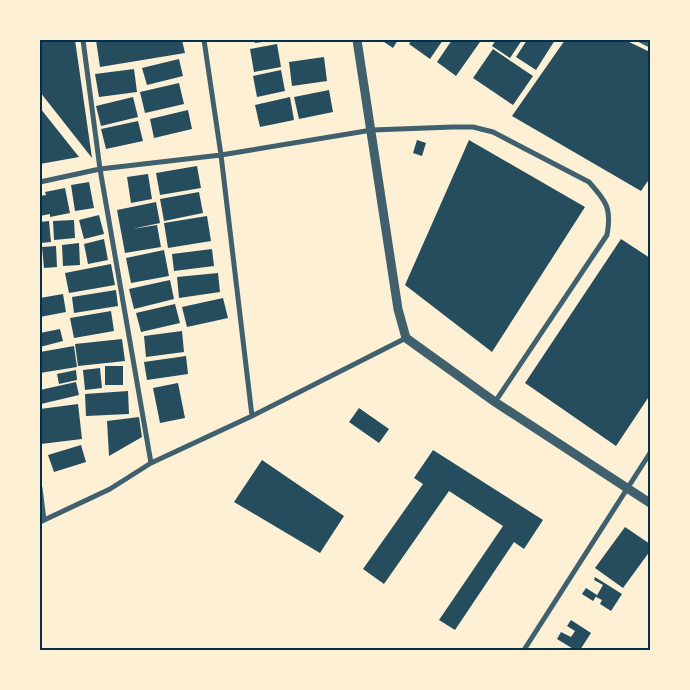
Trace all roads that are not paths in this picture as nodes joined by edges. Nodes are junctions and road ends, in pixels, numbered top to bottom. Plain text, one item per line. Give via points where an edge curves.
1 (83, 40) edge
2 (204, 40) edge
3 (357, 40) edge
4 (640, 40) edge
5 (650, 45) edge
6 (372, 130) junction
7 (221, 155) junction
8 (100, 169) junction
9 (40, 182) edge
10 (406, 338) junction
11 (495, 402) junction
12 (252, 416) junction
13 (650, 453) edge
14 (151, 463) junction
15 (40, 488) edge
16 (627, 489) junction
17 (650, 504) edge
18 (42, 521) edge
19 (524, 650) edge

1 - 8 street
2 - 7 street
3 - 6 street
4 - 5 street
6 - 7 street
6 - 10 street via 398,309
6 - 11 street via 473,127 494,132 589,182 608,207 607,235
7 - 8 street
7 - 12 street
8 - 9 street
8 - 14 street
10 - 11 street
10 - 12 street
11 - 16 street
12 - 14 street
13 - 16 street
14 - 18 street via 110,488
15 - 18 street
16 - 17 street
16 - 19 street

